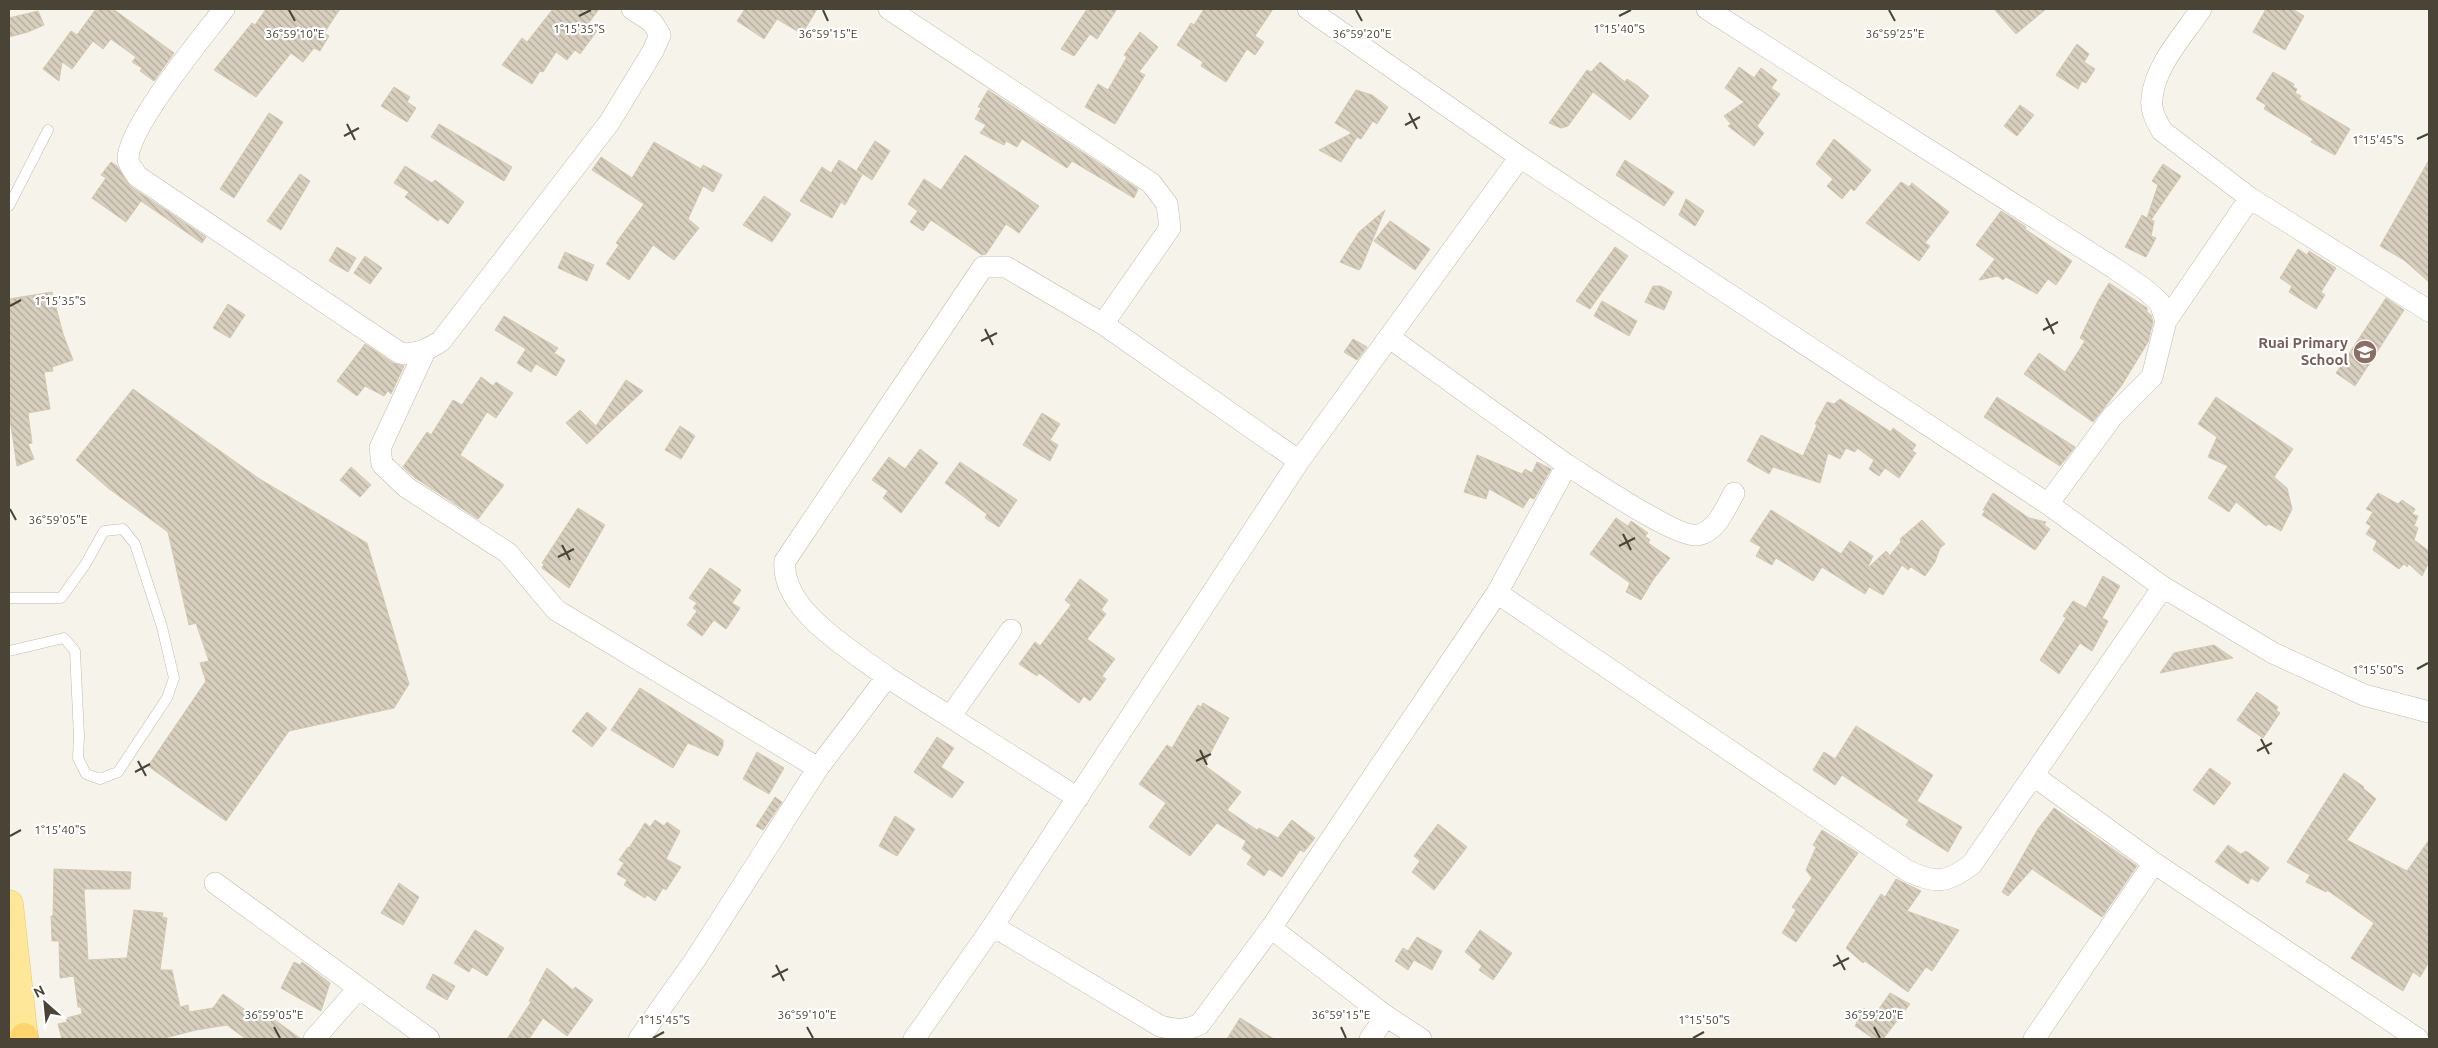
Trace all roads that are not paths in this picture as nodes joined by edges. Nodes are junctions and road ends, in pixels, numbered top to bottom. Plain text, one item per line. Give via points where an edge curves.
1 (224, 9) edge
2 (632, 9) edge
3 (889, 9) edge
4 (1308, 9) edge
5 (1707, 9) edge
6 (2201, 9) edge
7 (48, 130) dead end
8 (1520, 157) junction
9 (2250, 198) junction
10 (9, 206) edge
11 (2429, 311) edge
12 (2166, 321) junction
13 (1103, 324) junction
14 (1390, 338) junction
15 (425, 351) junction
16 (1299, 461) junction
17 (1567, 465) junction
18 (1734, 493) dead end
19 (2048, 504) junction
20 (2162, 587) junction
21 (1497, 592) junction
22 (9, 598) edge
23 (1011, 630) dead end
24 (9, 651) edge
25 (887, 677) junction
26 (2429, 712) edge
27 (950, 717) junction
28 (818, 768) junction
29 (2034, 776) junction
30 (1078, 798) junction
31 (2154, 863) junction
32 (215, 883) dead end
33 (9, 904) edge
34 (993, 926) junction
35 (1271, 928) junction
36 (359, 988) junction
37 (1386, 1016) junction
38 (24, 1038) edge
39 (314, 1039) edge
40 (429, 1039) edge
41 (638, 1039) edge
42 (914, 1039) edge
43 (1370, 1039) edge
44 (1421, 1039) edge
45 (2034, 1039) edge
46 (2418, 1039) edge

1 - 15 street via 145,116 131,143 128,161 132,168 137,176 400,352
2 - 15 street via 652,22 660,35 653,51 609,123 441,341
3 - 13 street via 1151,183 1167,204 1170,228
4 - 8 street
5 - 12 street via 2114,268 2160,303
6 - 9 street via 2160,70 2152,97 2153,116 2174,142
7 - 10 lane
8 - 14 street
8 - 19 street
9 - 11 street
9 - 12 street
12 - 19 street via 2152,377 2112,416
13 - 16 street
13 - 25 street via 1006,267 983,267 785,561 784,574 798,605 811,619
14 - 16 street
14 - 17 street
15 - 28 street via 380,448 382,464 406,488 508,553 556,610
16 - 30 street
17 - 18 street via 1654,518 1682,532 1697,535 1714,527
17 - 21 street
19 - 20 street
20 - 26 street via 2282,657 2364,695
20 - 29 street
21 - 29 street via 1906,870 1926,880 1948,880 1972,864
21 - 35 street
22 - 24 lane via 61,598 104,531 123,529 135,544 162,627 174,678 168,698 118,772 100,779 86,774 78,758 75,651 64,638
23 - 27 street
25 - 27 street
25 - 28 street
27 - 30 street
28 - 41 street via 695,960
29 - 31 street
30 - 34 street
31 - 45 street
31 - 46 street
32 - 36 street
33 - 38 main road
34 - 35 street via 1160,1026 1174,1030 1188,1030 1200,1024
34 - 42 street
35 - 37 street
36 - 39 street
36 - 40 street
37 - 43 street
37 - 44 street

